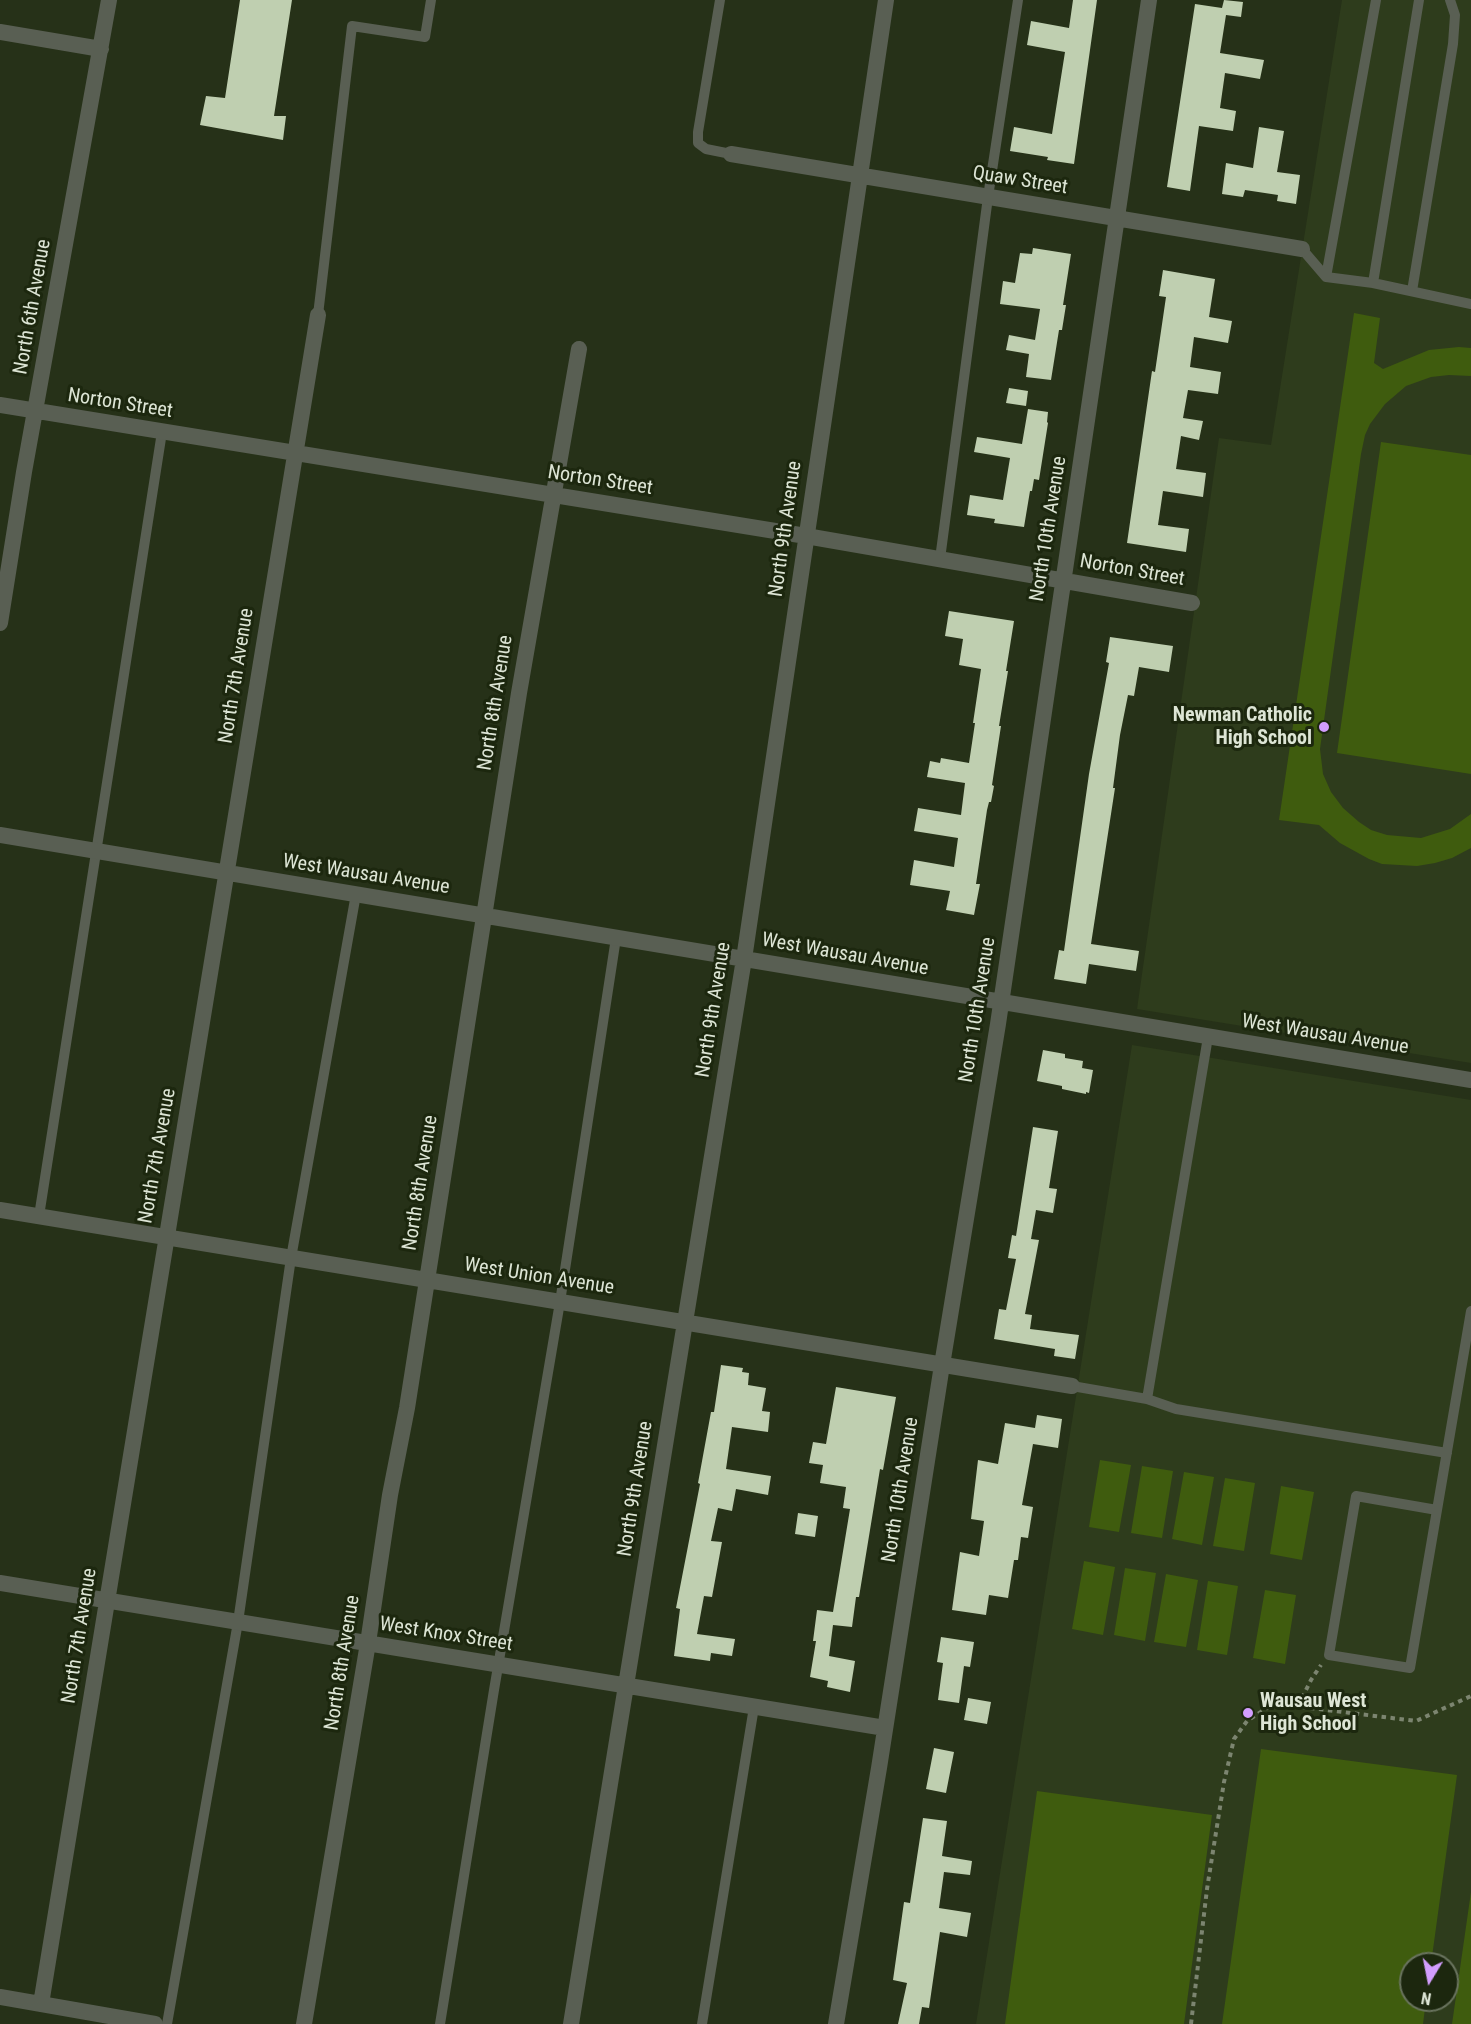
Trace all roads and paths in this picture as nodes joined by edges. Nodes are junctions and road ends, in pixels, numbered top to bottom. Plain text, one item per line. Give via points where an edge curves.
1 (109, 0) edge
2 (431, 0) edge
3 (719, 0) edge
4 (886, 0) edge
5 (1018, 0) edge
6 (1149, 0) edge
7 (1378, 0) edge
8 (1419, 0) edge
9 (1450, 0) edge
10 (0, 32) edge
11 (101, 49) junction
12 (731, 153) joint
13 (860, 176) junction
14 (988, 197) junction
15 (1118, 218) junction
16 (1302, 249) joint
17 (1326, 277) junction
18 (1373, 283) junction
19 (1412, 291) junction
20 (1471, 304) edge
21 (318, 315) joint
22 (579, 349) dead end
23 (0, 405) edge
24 (35, 411) junction
25 (162, 432) junction
26 (295, 454) junction
27 (553, 494) junction
28 (806, 536) junction
29 (940, 559) junction
30 (1062, 580) junction
31 (1192, 603) dead end
32 (0, 623) edge
33 (0, 835) edge
34 (96, 851) junction
35 (227, 873) junction
36 (356, 894) junction
37 (484, 916) junction
38 (616, 938) junction
39 (744, 959) junction
40 (1001, 1002) junction
41 (1208, 1036) junction
42 (1471, 1080) edge
43 (0, 1210) edge
44 (39, 1216) junction
45 (166, 1237) junction
46 (291, 1258) junction
47 (426, 1280) junction
48 (560, 1302) junction
49 (1471, 1311) edge
50 (685, 1323) junction
51 (942, 1365) junction
52 (1071, 1386) joint
53 (1147, 1399) junction
54 (1447, 1453) junction
55 (1437, 1510) junction
56 (0, 1583) edge
57 (107, 1600) junction
58 (238, 1622) junction
59 (368, 1643) junction
60 (1329, 1654) junction
61 (498, 1664) junction
62 (626, 1686) junction
63 (1471, 1696) edge
64 (1298, 1706) junction
65 (754, 1707) junction
66 (885, 1728) junction
67 (0, 1997) edge
68 (41, 2004) junction
69 (155, 2024) edge
70 (167, 2024) edge
71 (304, 2024) edge
72 (440, 2024) edge
73 (571, 2024) edge
74 (702, 2024) edge
75 (836, 2024) edge
76 (1191, 2024) edge

1 - 11 street, North 6th Avenue
2 - 21 lane via 425,37 352,26
3 - 12 lane via 698,143 706,149
4 - 13 street, North 9th Avenue
5 - 14 lane
6 - 15 street, North 10th Avenue
7 - 17 lane
8 - 18 lane
9 - 19 lane via 1455,15 1453,44
10 - 11 street
11 - 24 street, North 6th Avenue
12 - 13 street, Quaw Street
13 - 14 street, Quaw Street
13 - 28 street, North 9th Avenue
14 - 15 street, Quaw Street
14 - 29 lane
15 - 16 street, Quaw Street
15 - 30 street, North 10th Avenue
16 - 17 lane
17 - 18 lane
18 - 19 lane
19 - 20 lane
21 - 26 street, North 7th Avenue
22 - 27 street, North 8th Avenue
23 - 24 street, Norton Street
24 - 25 street, Norton Street
24 - 32 street, North 6th Avenue
25 - 26 street, Norton Street
25 - 34 lane
26 - 27 street, Norton Street
26 - 35 street, North 7th Avenue
27 - 28 street, Norton Street
27 - 37 street, North 8th Avenue
28 - 29 street, Norton Street
28 - 39 street, North 9th Avenue
29 - 30 street, Norton Street
30 - 31 street, Norton Street
30 - 40 street, North 10th Avenue
33 - 34 street, West Wausau Avenue
34 - 35 street, West Wausau Avenue
34 - 44 lane
35 - 36 street, West Wausau Avenue
35 - 45 street, North 7th Avenue
36 - 37 street, West Wausau Avenue
36 - 46 lane
37 - 38 street, West Wausau Avenue
37 - 47 street, North 8th Avenue
38 - 39 street, West Wausau Avenue
38 - 48 lane
39 - 40 street, West Wausau Avenue
39 - 50 street, North 9th Avenue
40 - 41 street, West Wausau Avenue
40 - 51 street, North 10th Avenue
41 - 42 street, West Wausau Avenue
41 - 53 lane
43 - 44 street, West Union Avenue
44 - 45 street, West Union Avenue
45 - 46 street, West Union Avenue
45 - 57 street, North 7th Avenue
46 - 47 street, West Union Avenue
46 - 58 lane
47 - 48 street, West Union Avenue
47 - 59 street, North 8th Avenue
48 - 50 street, West Union Avenue
48 - 61 lane
49 - 54 lane
50 - 51 street, West Union Avenue
50 - 62 street, North 9th Avenue
51 - 52 street, West Union Avenue
51 - 66 street, North 10th Avenue
52 - 53 lane
53 - 54 lane via 1176,1409
54 - 55 lane
55 - 60 lane via 1356,1497
55 - 60 lane via 1410,1668
56 - 57 street, West Knox Street
57 - 58 street, West Knox Street
57 - 68 street, North 7th Avenue
58 - 59 street, West Knox Street
58 - 70 lane
59 - 61 street, West Knox Street
59 - 71 street, North 8th Avenue
60 - 64 path
61 - 62 street, West Knox Street
61 - 72 lane
62 - 65 street, West Knox Street
62 - 73 street, North 9th Avenue
63 - 64 path via 1416,1721
64 - 76 path via 1275,1706 1260,1711 1234,1739 1207,1889
65 - 66 street, West Knox Street
65 - 74 lane
66 - 75 street, North 10th Avenue
67 - 68 street
68 - 69 street

